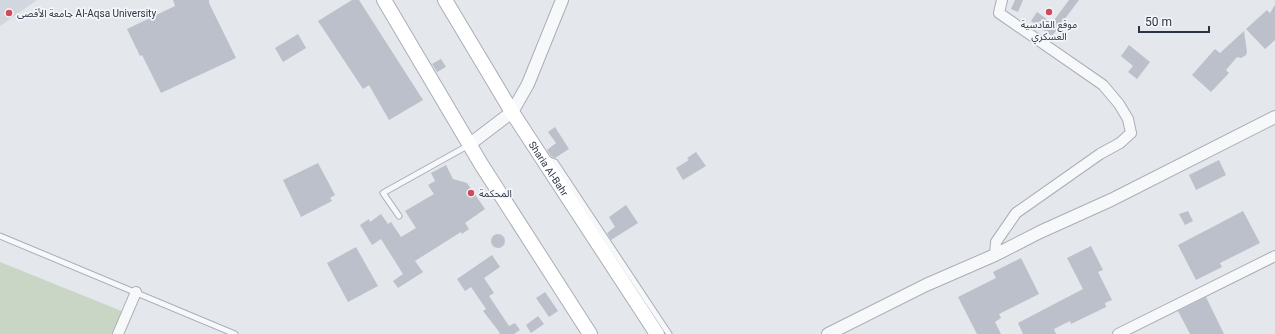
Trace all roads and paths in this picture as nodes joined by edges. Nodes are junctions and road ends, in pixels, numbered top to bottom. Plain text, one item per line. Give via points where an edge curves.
1 (384, 0) edge
2 (445, 0) edge
3 (562, 0) edge
4 (1002, 0) edge
5 (512, 112) junction
6 (1275, 117) edge
7 (470, 144) junction
8 (542, 158) junction
9 (399, 216) dead end
10 (0, 236) edge
11 (995, 255) junction
12 (1275, 256) edge
13 (136, 292) junction
14 (118, 334) edge
15 (235, 334) edge
16 (590, 334) edge
17 (657, 334) edge
18 (669, 334) edge
19 (828, 334) edge
20 (1118, 334) edge

1 - 7 main road
2 - 5 main road, Sharia Al-Bahr
3 - 5 street via 528,84
4 - 11 street via 999,13 1103,85 1128,119 1131,133 1016,213 996,242
5 - 7 street
5 - 8 main road, Sharia Al-Bahr
6 - 11 street
7 - 9 lane via 383,193
7 - 16 main road
8 - 17 main road, Sharia Al-Bahr
8 - 18 lane via 555,162
10 - 13 lane
11 - 19 street via 926,285
12 - 20 street
13 - 14 street
13 - 15 lane

